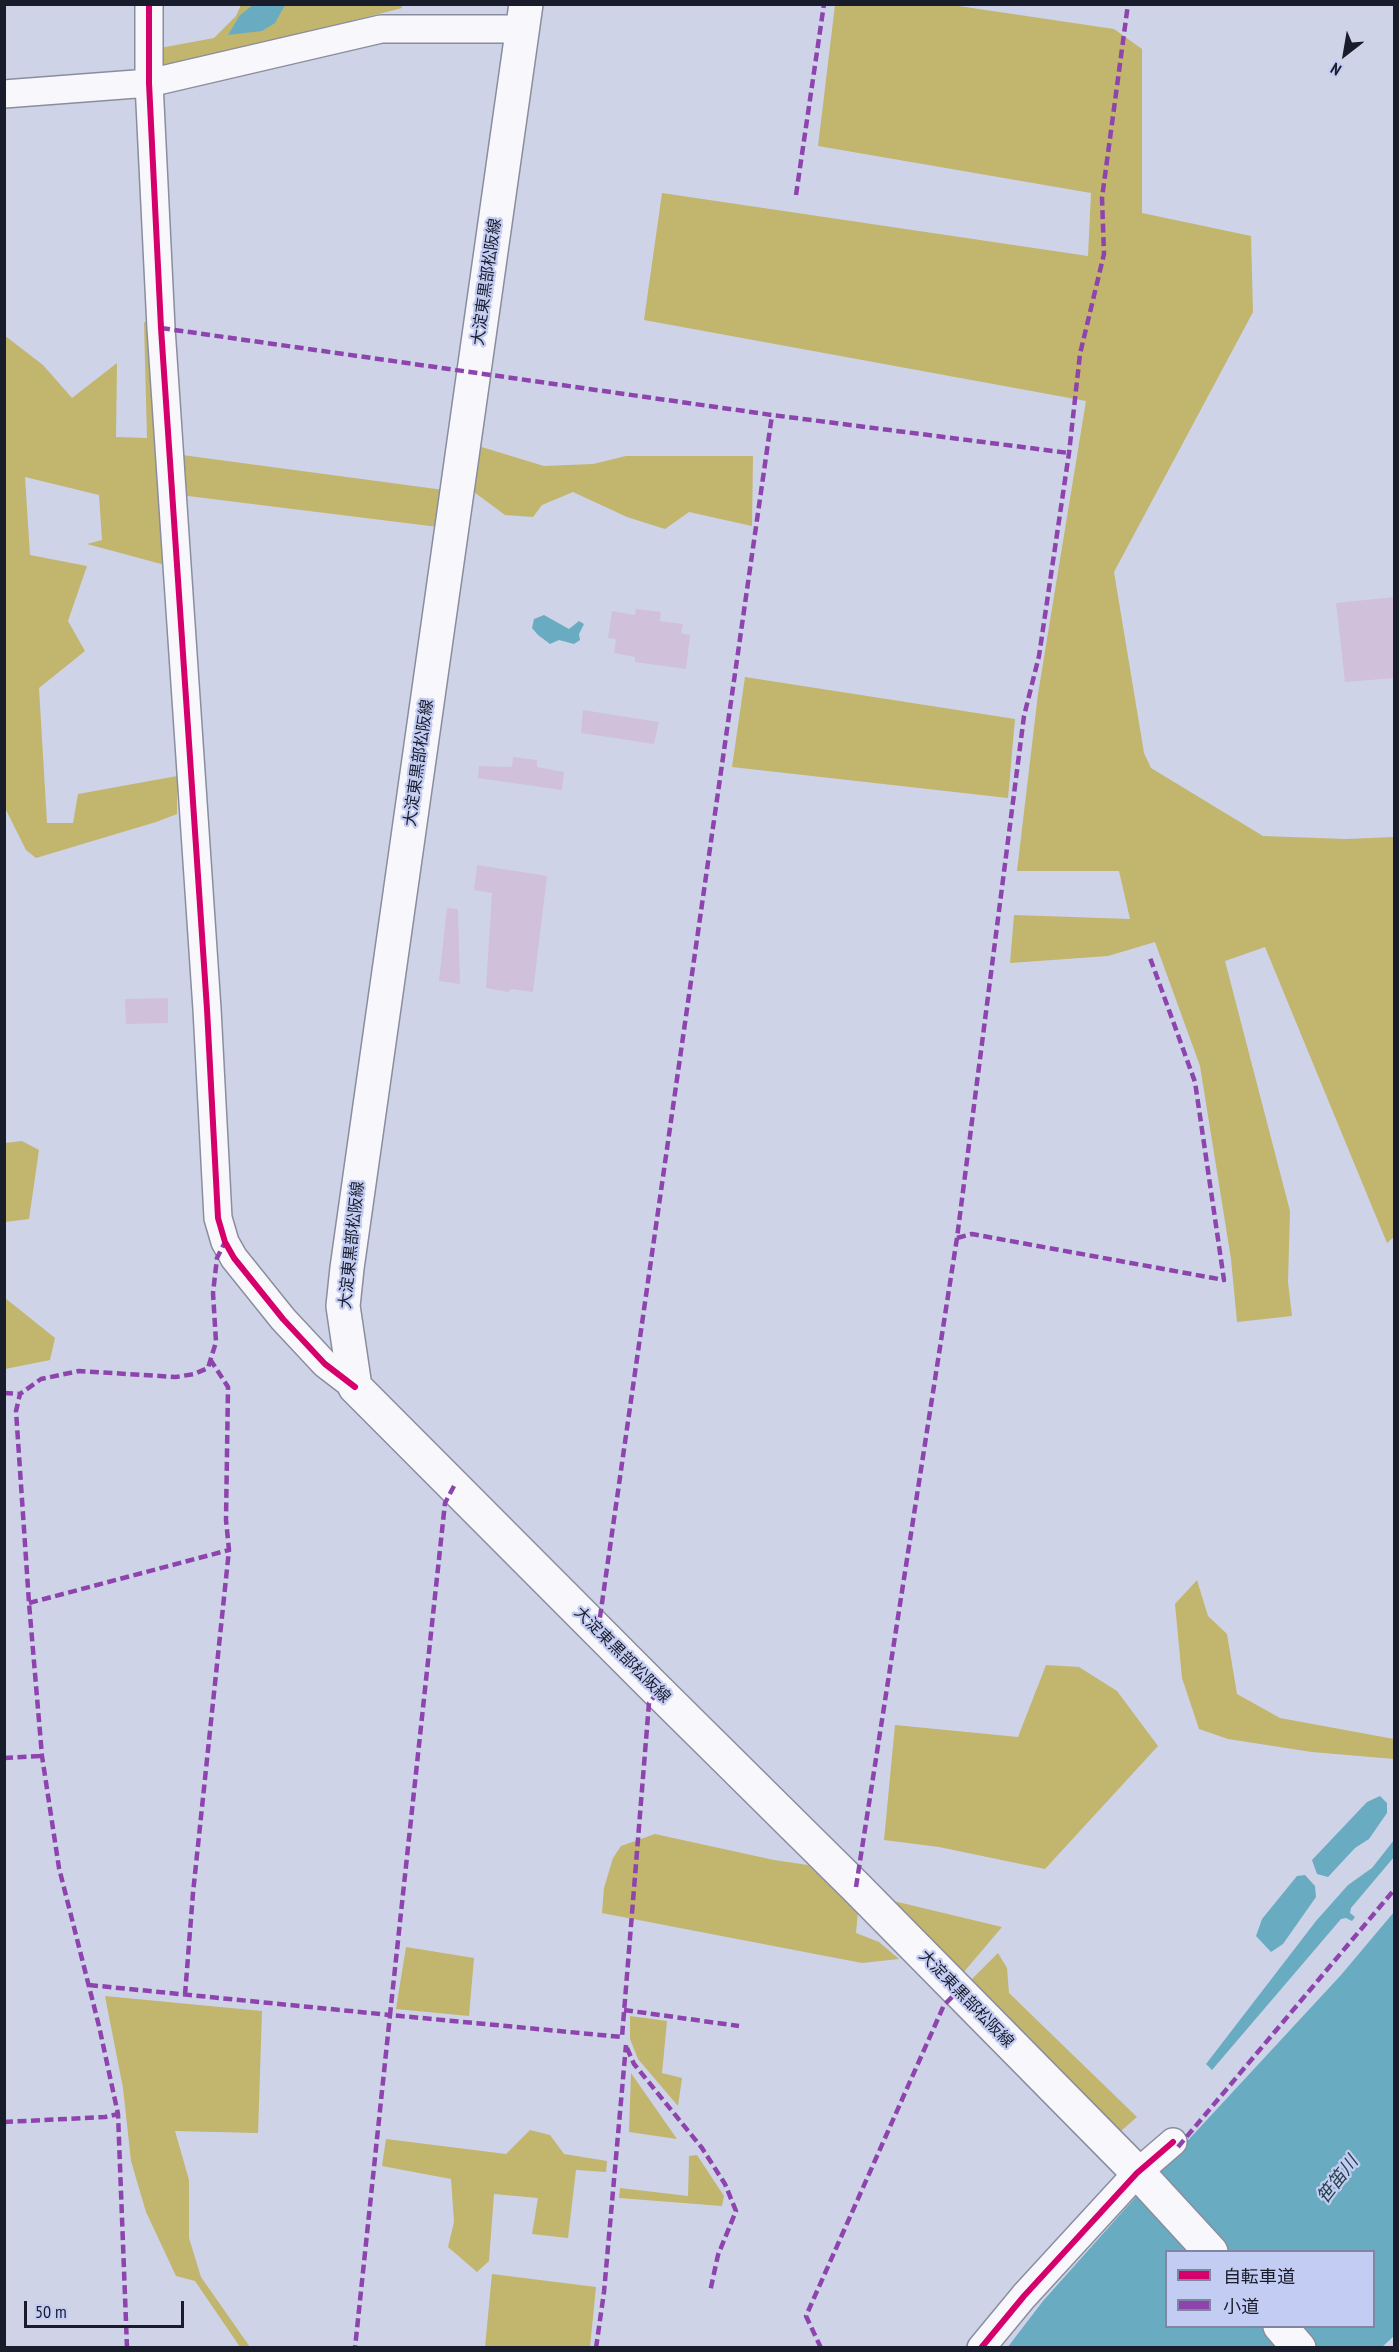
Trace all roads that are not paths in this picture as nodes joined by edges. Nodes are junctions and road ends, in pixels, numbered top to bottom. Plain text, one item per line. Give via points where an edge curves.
1 (149, 4) edge
2 (524, 17) edge
3 (149, 83) junction
4 (4, 94) edge
5 (355, 1387) junction
6 (1173, 2142) dead end
7 (1140, 2175) junction
8 (1209, 2250) edge
9 (1282, 2328) edge
10 (981, 2348) edge
11 (1299, 2348) edge

1 - 3 street
2 - 3 street via 381,29
2 - 5 main road, 大淀東黒部松阪線 via 347,1268 343,1306
3 - 4 street
3 - 5 street via 160,328 218,1218 234,1258 325,1364
5 - 7 main road, 大淀東黒部松阪線
6 - 7 street
7 - 8 main road, 大淀東黒部松阪線
7 - 10 street via 1024,2296
9 - 11 main road

